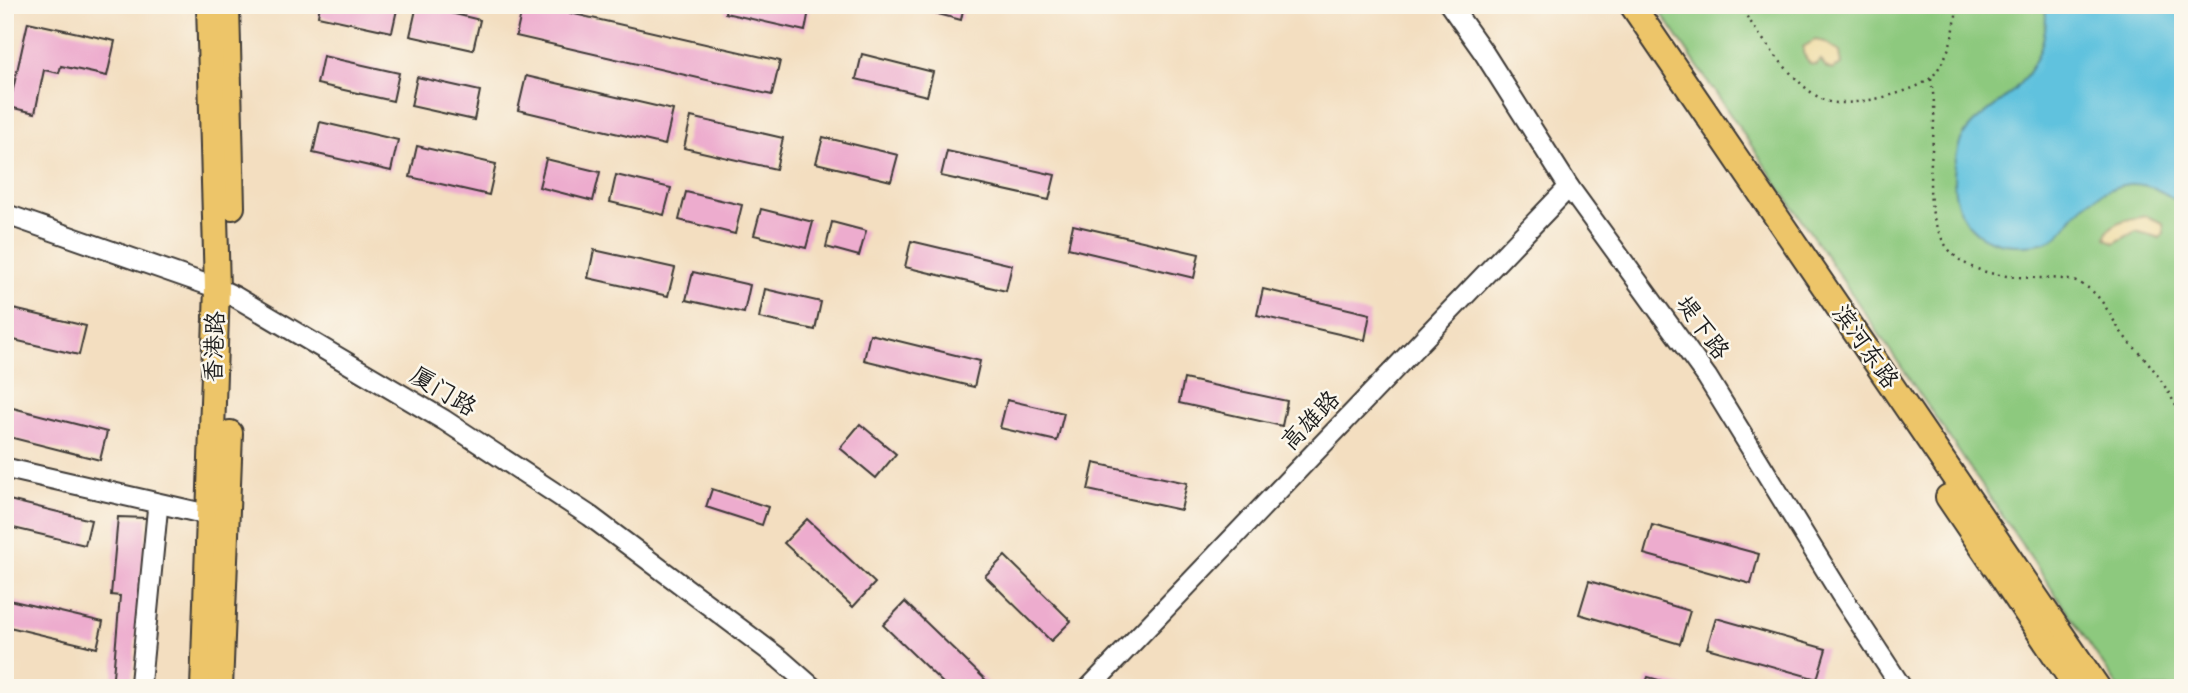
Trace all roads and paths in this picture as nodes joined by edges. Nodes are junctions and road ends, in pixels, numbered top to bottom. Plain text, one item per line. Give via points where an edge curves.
1 (209, 5) edge
2 (228, 5) edge
3 (1450, 5) edge
4 (1612, 5) edge
5 (1632, 5) edge
6 (1739, 5) edge
7 (1957, 5) edge
8 (1931, 79) junction
9 (1569, 187) junction
10 (5, 214) edge
11 (226, 292) junction
12 (2183, 419) edge
13 (5, 468) edge
14 (158, 503) junction
15 (210, 515) junction
16 (140, 688) edge
17 (203, 688) edge
18 (220, 688) edge
19 (813, 688) edge
20 (1089, 688) edge
21 (1902, 688) edge
22 (2077, 688) edge
23 (2098, 688) edge

1 - 11 main road, 香港路
2 - 11 main road, 香港路
3 - 9 street, 堤下路
4 - 22 main road, 滨河东路
5 - 23 main road, 滨河东路
6 - 8 path via 1782,62 1826,101 1849,105 1871,101
7 - 8 path via 1945,58
8 - 12 path via 1934,106 1928,173 1932,214 1941,239 1956,259 1979,271 2078,282 2094,291 2126,339 2163,381
9 - 20 street, 高雄路
9 - 21 street, 堤下路 via 1707,377
10 - 11 street, 厦门路
11 - 15 main road, 香港路
11 - 18 main road, 香港路
11 - 19 street, 厦门路 via 444,420 590,516
13 - 14 street
14 - 15 street
14 - 16 street
15 - 17 main road, 香港路

